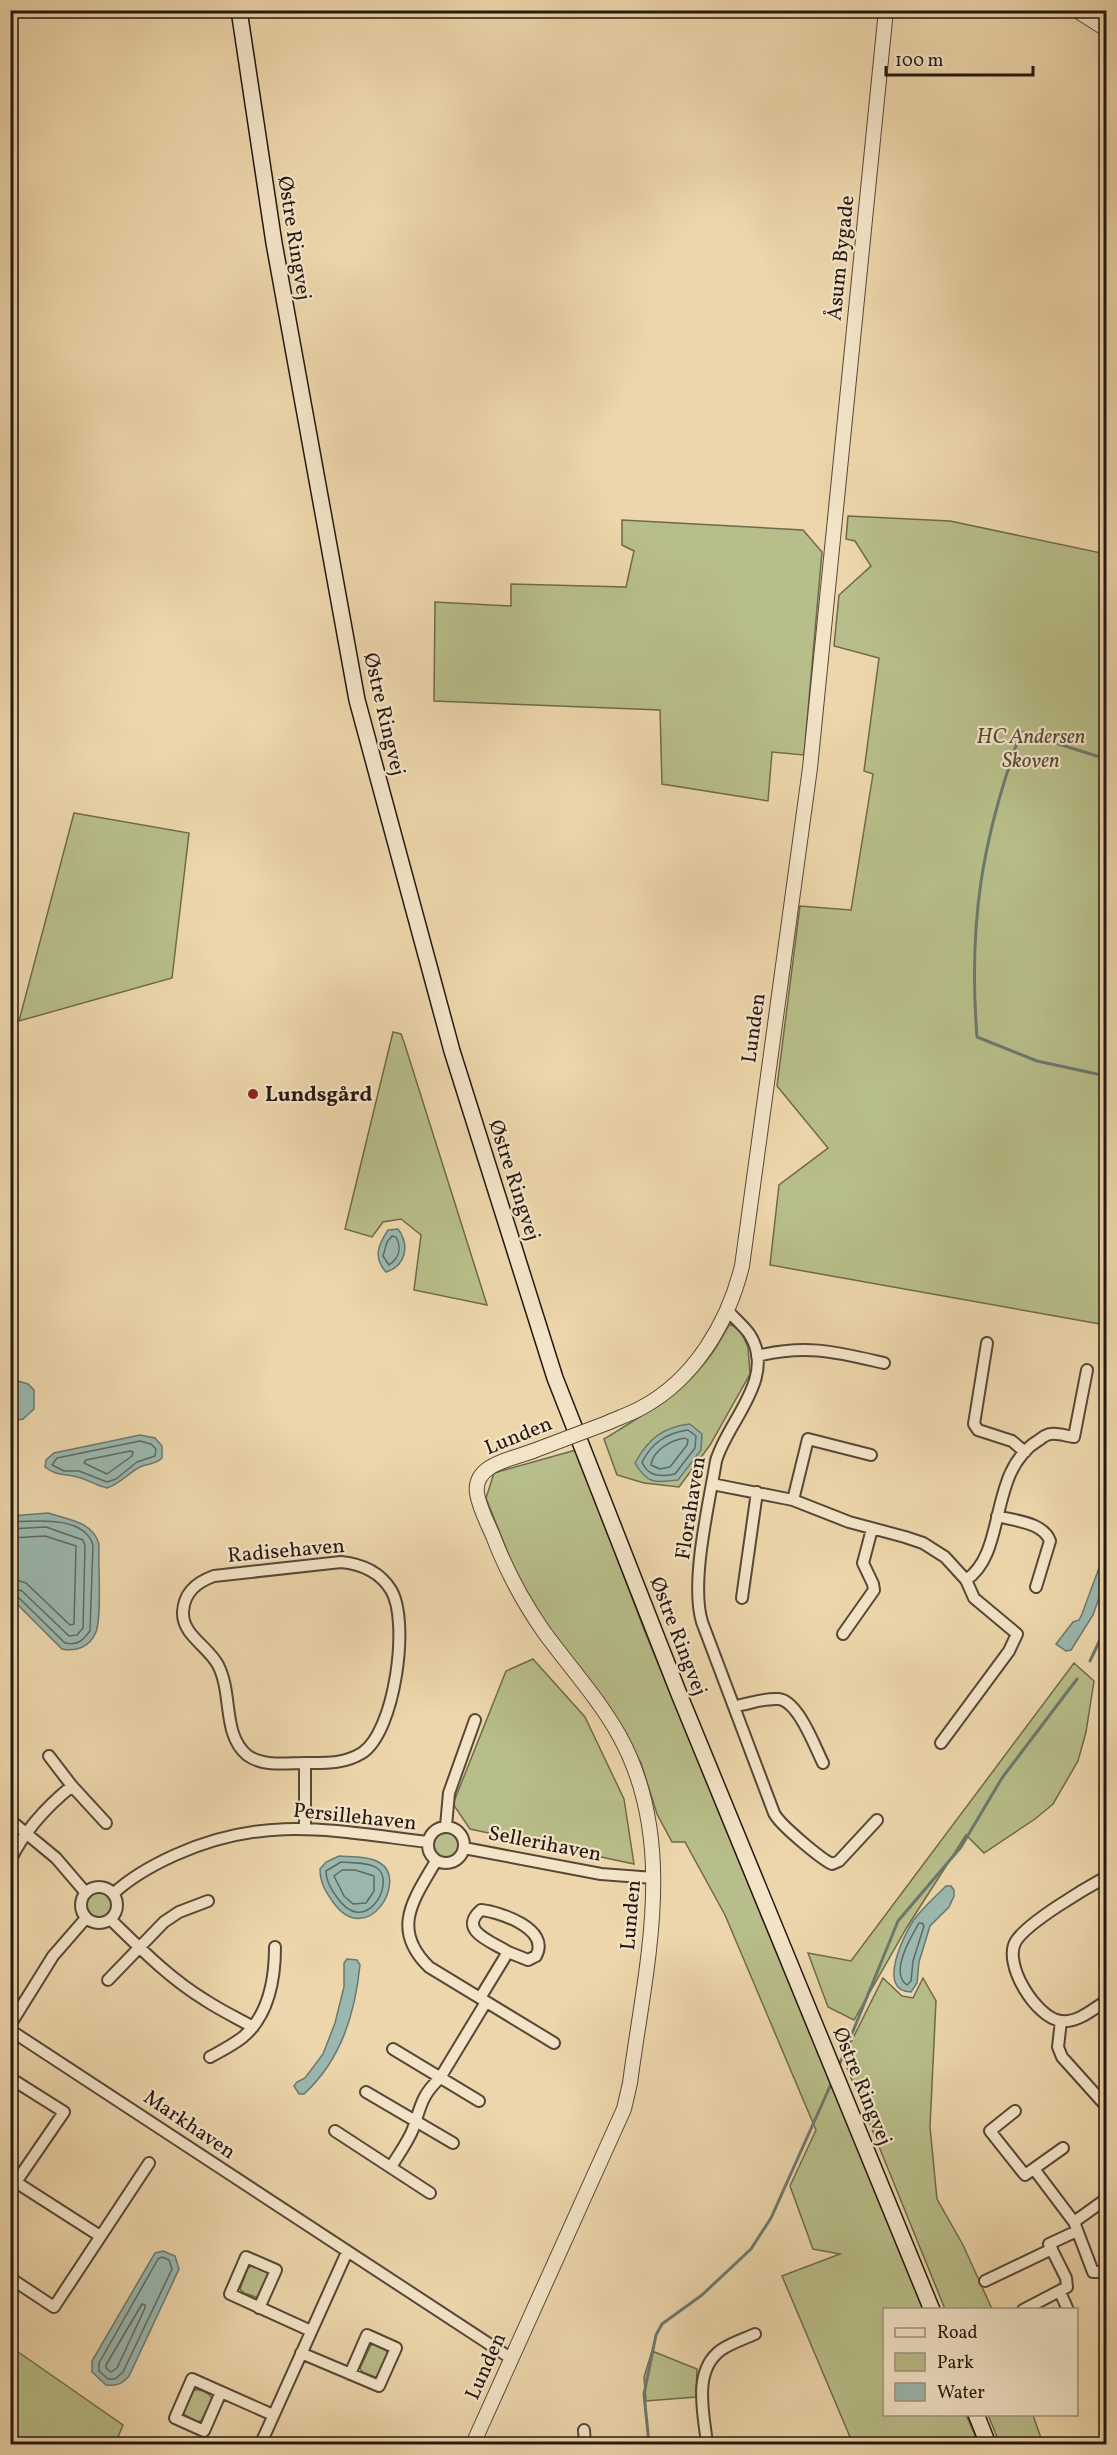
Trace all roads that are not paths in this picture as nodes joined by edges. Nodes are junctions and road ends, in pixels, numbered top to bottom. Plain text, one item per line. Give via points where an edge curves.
1 (239, 10) edge
2 (885, 10) edge
3 (1076, 10) edge
4 (1107, 29) edge
5 (837, 509) joint
6 (728, 1311) junction
7 (987, 1344) dead end
8 (757, 1356) junction
9 (884, 1363) dead end
10 (1087, 1370) dead end
11 (1025, 1452) junction
12 (871, 1455) dead end
13 (712, 1484) junction
14 (757, 1492) junction
15 (793, 1500) junction
16 (997, 1516) junction
17 (873, 1529) junction
18 (966, 1580) junction
19 (1036, 1587) dead end
20 (742, 1598) dead end
21 (843, 1634) dead end
22 (735, 1706) junction
23 (475, 1720) dead end
24 (941, 1743) dead end
25 (49, 1756) dead end
26 (305, 1763) junction
27 (823, 1763) dead end
28 (72, 1786) junction
29 (10, 1820) edge
30 (877, 1820) dead end
31 (106, 1823) dead end
32 (446, 1827) junction
33 (305, 1828) junction
34 (27, 1832) junction
35 (428, 1842) junction
36 (464, 1848) junction
37 (10, 1861) edge
38 (436, 1861) junction
39 (654, 1878) junction
40 (1107, 1878) edge
41 (86, 1893) junction
42 (113, 1894) junction
43 (208, 1901) dead end
44 (86, 1918) junction
45 (110, 1919) junction
46 (275, 1947) dead end
47 (139, 1948) junction
48 (508, 1952) junction
49 (108, 1980) dead end
50 (483, 2000) junction
51 (1107, 2001) edge
52 (1061, 2021) junction
53 (10, 2025) edge
54 (253, 2027) junction
55 (10, 2030) edge
56 (554, 2043) dead end
57 (393, 2049) dead end
58 (210, 2056) dead end
59 (10, 2078) edge
60 (440, 2078) junction
61 (366, 2092) dead end
62 (479, 2101) dead end
63 (1107, 2106) edge
64 (415, 2119) junction
65 (1014, 2129) dead end
66 (335, 2131) dead end
67 (453, 2143) dead end
68 (1063, 2148) dead end
69 (149, 2163) dead end
70 (391, 2167) junction
71 (1034, 2169) junction
72 (14, 2180) edge
73 (430, 2193) dead end
74 (1107, 2199) edge
75 (1075, 2226) junction
76 (100, 2236) junction
77 (1052, 2249) junction
78 (347, 2252) junction
79 (1107, 2272) edge
80 (10, 2278) edge
81 (985, 2281) dead end
82 (1060, 2292) junction
83 (260, 2308) junction
84 (932, 2308) edge
85 (1027, 2308) edge
86 (1067, 2308) edge
87 (311, 2331) junction
88 (756, 2334) dead end
89 (301, 2353) junction
90 (512, 2359) junction
91 (350, 2374) junction
92 (221, 2392) junction
93 (273, 2415) junction
94 (976, 2416) edge
95 (584, 2430) dead end
96 (269, 2445) edge
97 (473, 2445) edge
98 (585, 2445) edge
99 (707, 2445) edge
100 (988, 2445) edge

1 - 84 main road, Østre Ringvej via 274,243 357,700 452,1051 555,1378 679,1694
2 - 5 street, Åsum Bygade
3 - 4 street
5 - 6 street, Lunden via 810,768 771,1057 742,1266
6 - 8 street via 751,1336
6 - 39 street, Lunden, bridge via 684,1375 642,1408 490,1467 481,1473 477,1483 497,1548 525,1602 606,1715 629,1756 649,1822
7 - 11 street via 974,1424 978,1430 1012,1441
8 - 9 street via 798,1349 831,1350
8 - 13 street, Florahaven via 758,1375 720,1444
10 - 11 street via 1074,1437 1048,1434
11 - 16 street via 1011,1472
12 - 15 street via 808,1440
13 - 14 street
13 - 22 street, Florahaven via 699,1572 698,1609
14 - 15 street
14 - 20 street
15 - 17 street
16 - 18 street via 984,1560
16 - 19 street via 1047,1533 1050,1541
17 - 18 street via 923,1544 945,1557
17 - 21 street via 863,1563 874,1590
18 - 24 street via 974,1598 1017,1634 1009,1651
22 - 27 street via 780,1699 790,1703
22 - 30 street, Florahaven via 777,1820 825,1861 839,1861
23 - 32 street via 449,1793
25 - 28 street
26 - 26 street, Radisehaven via 343,1762 364,1752 379,1736 392,1699 397,1666 400,1618 392,1590 376,1573 341,1562 214,1576 197,1583 187,1596 184,1617 191,1634 217,1664 225,1684 229,1722 236,1742 254,1760
26 - 33 street
28 - 31 street
28 - 34 street via 50,1804
29 - 34 street
32 - 35 street via 432,1833
32 - 36 street via 460,1833
33 - 35 street, Persillehaven
33 - 42 street, Persillehaven via 236,1834 196,1846 158,1863
34 - 37 street
34 - 41 street
35 - 38 street
36 - 38 street via 452,1863
36 - 39 street, Sellerihaven via 601,1874
38 - 50 street via 412,1903 409,1916 416,1954 429,1967
39 - 90 street, Lunden via 647,1962 624,2109
40 - 52 street via 1084,1889 1027,1929 1011,1954 1013,1968 1036,2006
41 - 42 street via 102,1887
41 - 44 street via 81,1908
42 - 45 street via 117,1907
43 - 47 street via 164,1922
44 - 45 street via 98,1923
44 - 53 street via 53,1956
45 - 47 street
46 - 54 street via 267,2002
47 - 49 street
47 - 54 street via 203,1999
48 - 48 street via 532,1959 539,1940 514,1920 481,1910 473,1920 476,1934
48 - 50 street
50 - 56 street
50 - 60 street
51 - 52 street via 1077,2019
52 - 63 street via 1058,2047 1062,2057
54 - 58 street via 241,2039
55 - 78 street, Markhaven
57 - 60 street
59 - 72 street via 63,2112
60 - 62 street
60 - 64 street via 430,2087
61 - 64 street
64 - 67 street
64 - 70 street
65 - 71 street via 1011,2115 990,2131 1025,2175
66 - 70 street
68 - 71 street
69 - 76 street
70 - 73 street
71 - 75 street
72 - 76 street
74 - 75 street
75 - 77 street via 1049,2244
75 - 79 street via 1093,2272
76 - 80 street via 54,2307
77 - 81 street
77 - 82 street via 1066,2278 1066,2287
78 - 87 street
78 - 90 street, Markhaven
82 - 85 street
82 - 86 street
83 - 83 street via 230,2294 246,2257 276,2270
83 - 87 street
87 - 89 street
88 - 99 street via 719,2351 706,2369 703,2392
89 - 91 street
89 - 93 street
90 - 97 street, Lunden
91 - 91 street via 380,2386 396,2348 367,2336
92 - 92 street via 192,2379 175,2418 204,2431
92 - 93 street
93 - 96 street via 261,2441
94 - 100 main road
95 - 98 street

